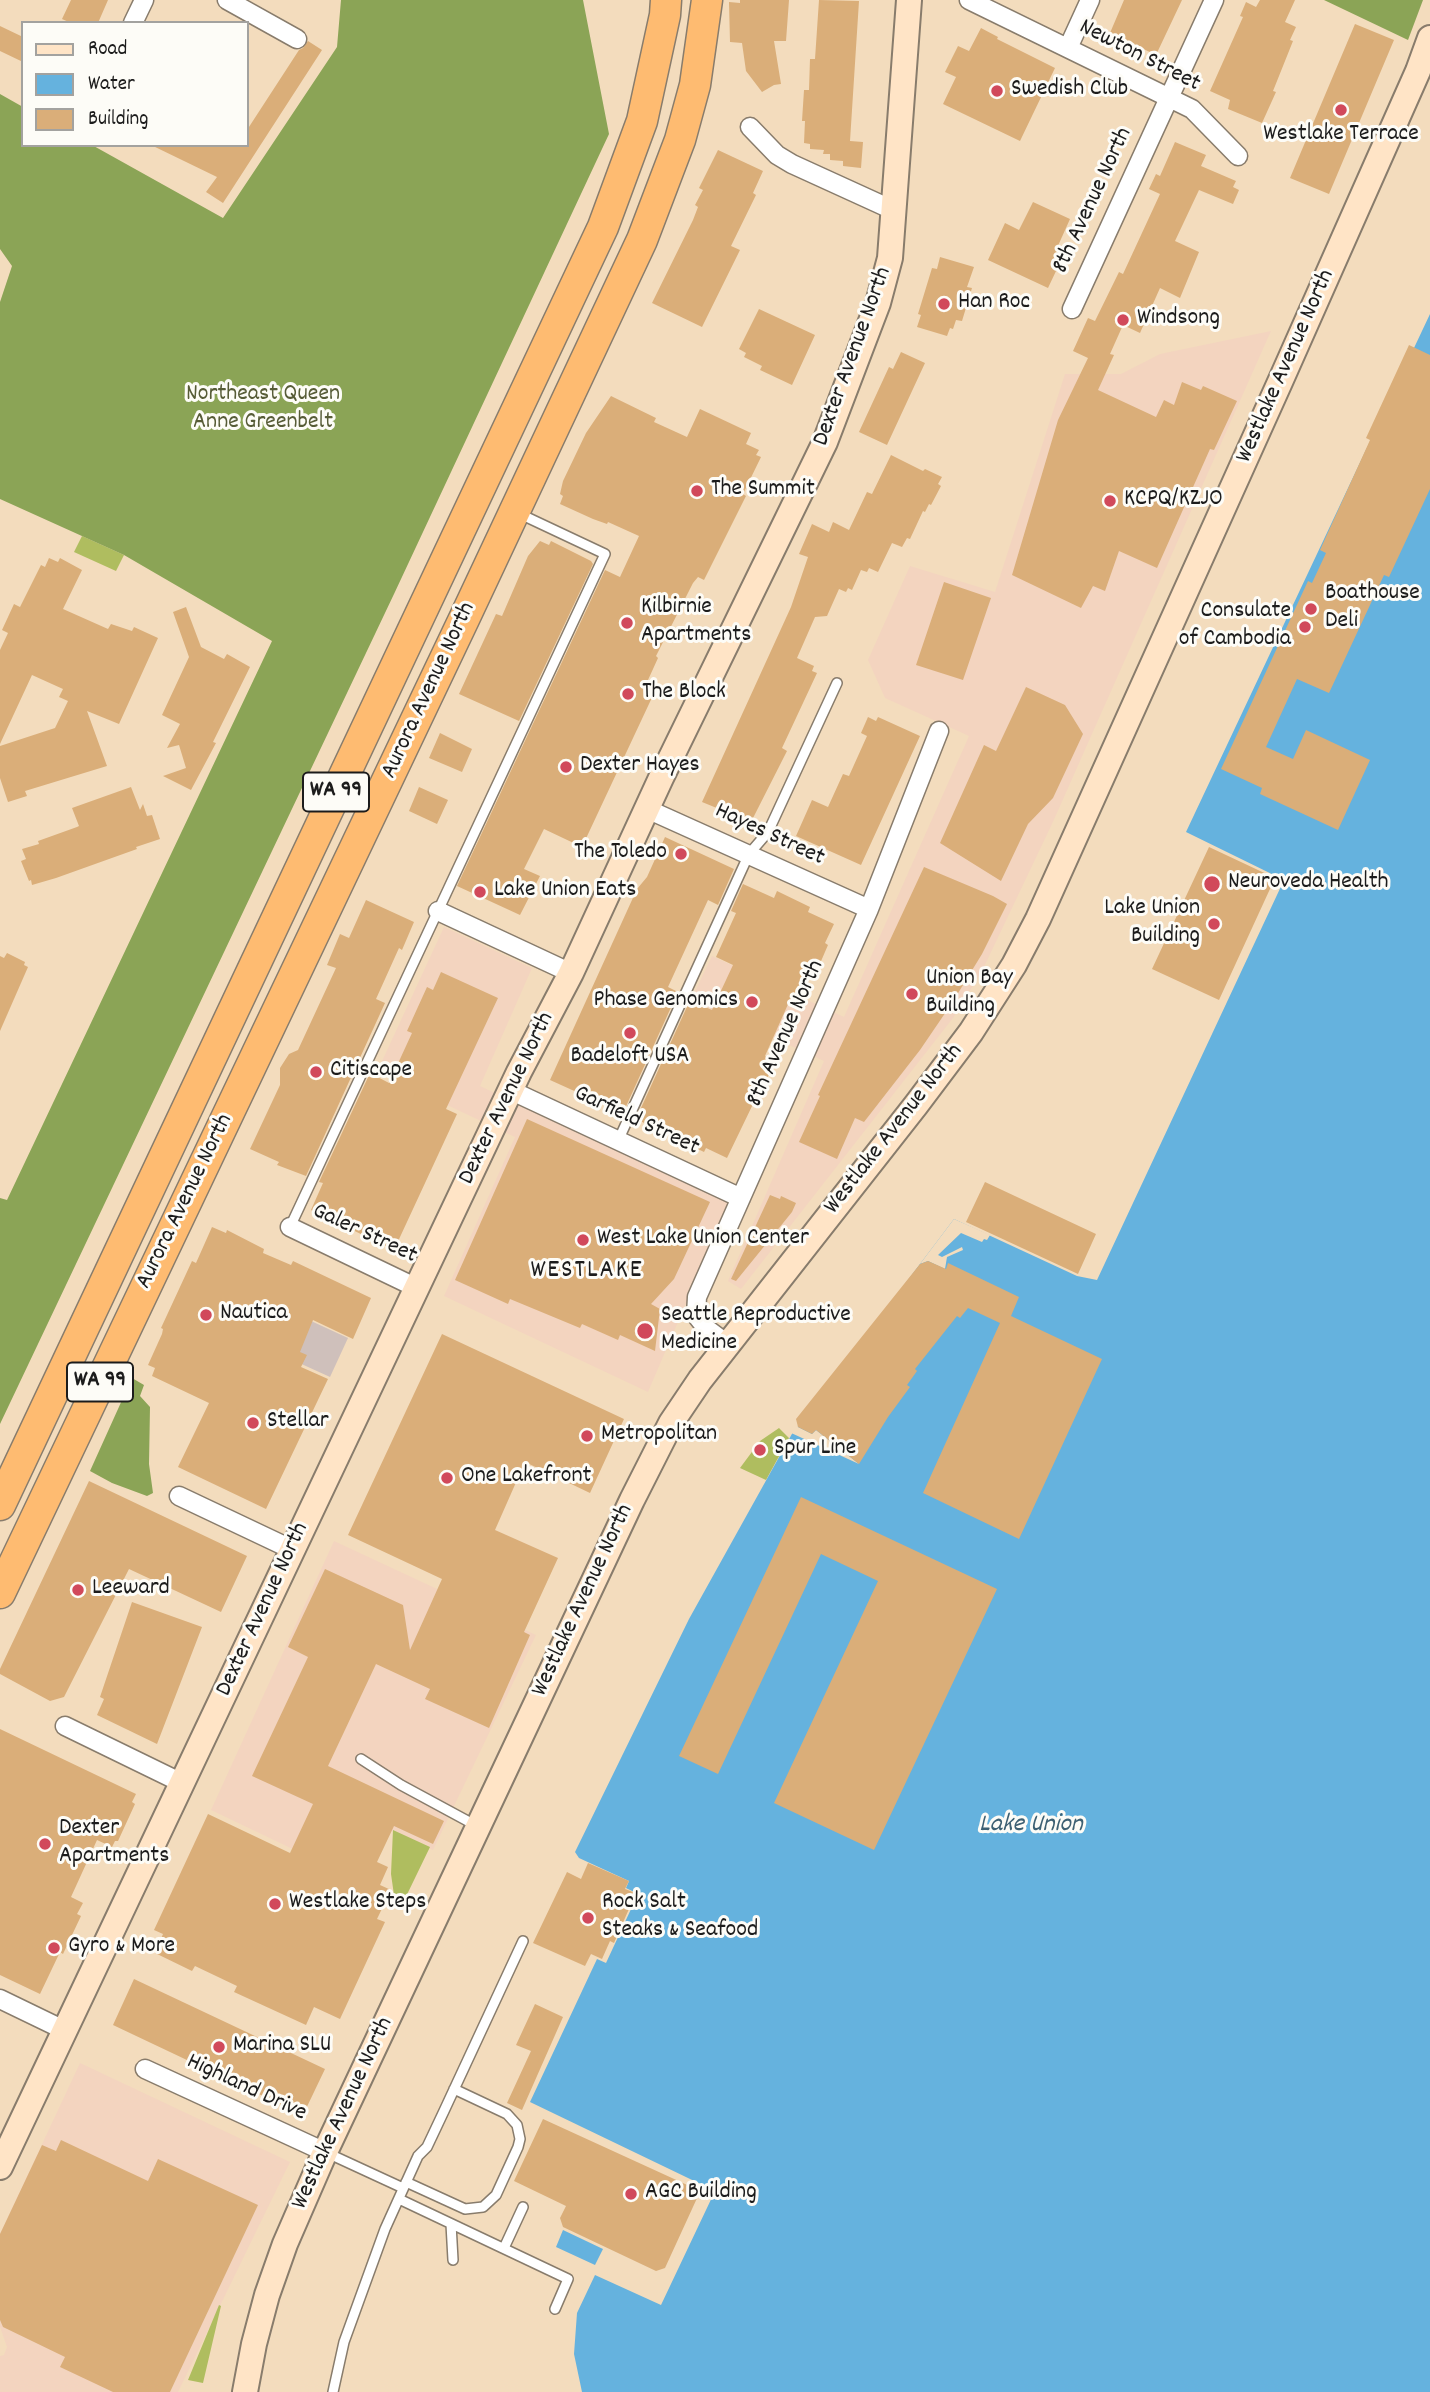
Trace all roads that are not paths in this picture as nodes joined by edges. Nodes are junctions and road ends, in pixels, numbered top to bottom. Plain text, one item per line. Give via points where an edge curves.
1 (144, 0) edge
2 (227, 0) edge
3 (666, 0) edge
4 (707, 0) edge
5 (909, 0) edge
6 (969, 0) edge
7 (1090, 0) edge
8 (1214, 0) edge
9 (134, 21) edge
10 (1430, 38) edge
11 (297, 39) dead end
12 (1068, 48) junction
13 (1169, 97) junction
14 (750, 127) dead end
15 (1238, 156) dead end
16 (895, 211) junction
17 (1072, 309) dead end
18 (515, 511) junction
19 (837, 683) dead end
20 (939, 731) dead end
21 (648, 809) junction
22 (749, 854) junction
23 (869, 909) junction
24 (438, 911) junction
25 (571, 973) junction
26 (510, 1090) junction
27 (618, 1141) junction
28 (741, 1198) junction
29 (290, 1227) joint
30 (417, 1288) junction
31 (727, 1344) junction
32 (179, 1496) dead end
33 (0, 1505) edge
34 (293, 1550) junction
35 (0, 1593) edge
36 (65, 1726) dead end
37 (361, 1759) dead end
38 (182, 1783) junction
39 (477, 1826) junction
40 (523, 1941) dead end
41 (0, 1999) edge
42 (64, 2030) junction
43 (145, 2069) dead end
44 (454, 2089) junction
45 (325, 2152) junction
46 (0, 2167) edge
47 (405, 2185) junction
48 (399, 2199) junction
49 (523, 2207) dead end
50 (452, 2224) junction
51 (504, 2248) junction
52 (453, 2260) dead end
53 (555, 2309) dead end
54 (245, 2392) edge
55 (332, 2392) edge

1 - 9 street
2 - 11 street
3 - 33 highway, Aurora Avenue North / WA 99 via 642,121 603,227
4 - 18 highway, Aurora Avenue North / WA 99 via 695,85 680,139 642,240
5 - 16 main road, Dexter Avenue North
6 - 12 street, Newton Street
7 - 12 street
8 - 13 street, 8th Avenue North
10 - 31 main road, Westlake Avenue North via 1285,371 1014,965 916,1105
12 - 13 street, Newton Street
13 - 15 street, Newton Street via 1192,109
13 - 17 street, 8th Avenue North
14 - 16 street via 792,164
16 - 21 main road, Dexter Avenue North via 890,258 878,303 825,442
18 - 24 lane via 605,554
18 - 35 highway, Aurora Avenue North / WA 99
19 - 22 lane via 768,832
20 - 23 street, 8th Avenue North
21 - 22 street, Hayes Street
21 - 25 main road, Dexter Avenue North
22 - 23 street, Hayes Street
22 - 27 lane
23 - 28 street, 8th Avenue North
24 - 25 street
24 - 29 lane
25 - 26 main road, Dexter Avenue North
26 - 27 street, Garfield Street
26 - 30 main road, Dexter Avenue North
27 - 28 street, Garfield Street
28 - 31 street, 8th Avenue North via 697,1297 696,1315
29 - 30 street, Galer Street
30 - 34 main road, Dexter Avenue North
31 - 39 main road, Westlake Avenue North via 671,1423
32 - 34 street
34 - 38 main road, Dexter Avenue North
36 - 38 street
37 - 39 lane
38 - 42 main road, Dexter Avenue North
39 - 45 main road, Westlake Avenue North
40 - 44 lane
41 - 42 street
42 - 46 main road, Dexter Avenue North
43 - 45 street, Highland Drive
44 - 47 lane
44 - 47 lane, Highland Drive via 507,2114 517,2125 518,2147 496,2195 483,2207 465,2209
45 - 47 lane, Highland Drive
45 - 54 main road, Westlake Avenue North via 267,2295
47 - 48 lane
48 - 50 lane
48 - 55 lane via 344,2342
49 - 51 lane
50 - 51 lane
50 - 52 lane
51 - 53 lane via 568,2279

